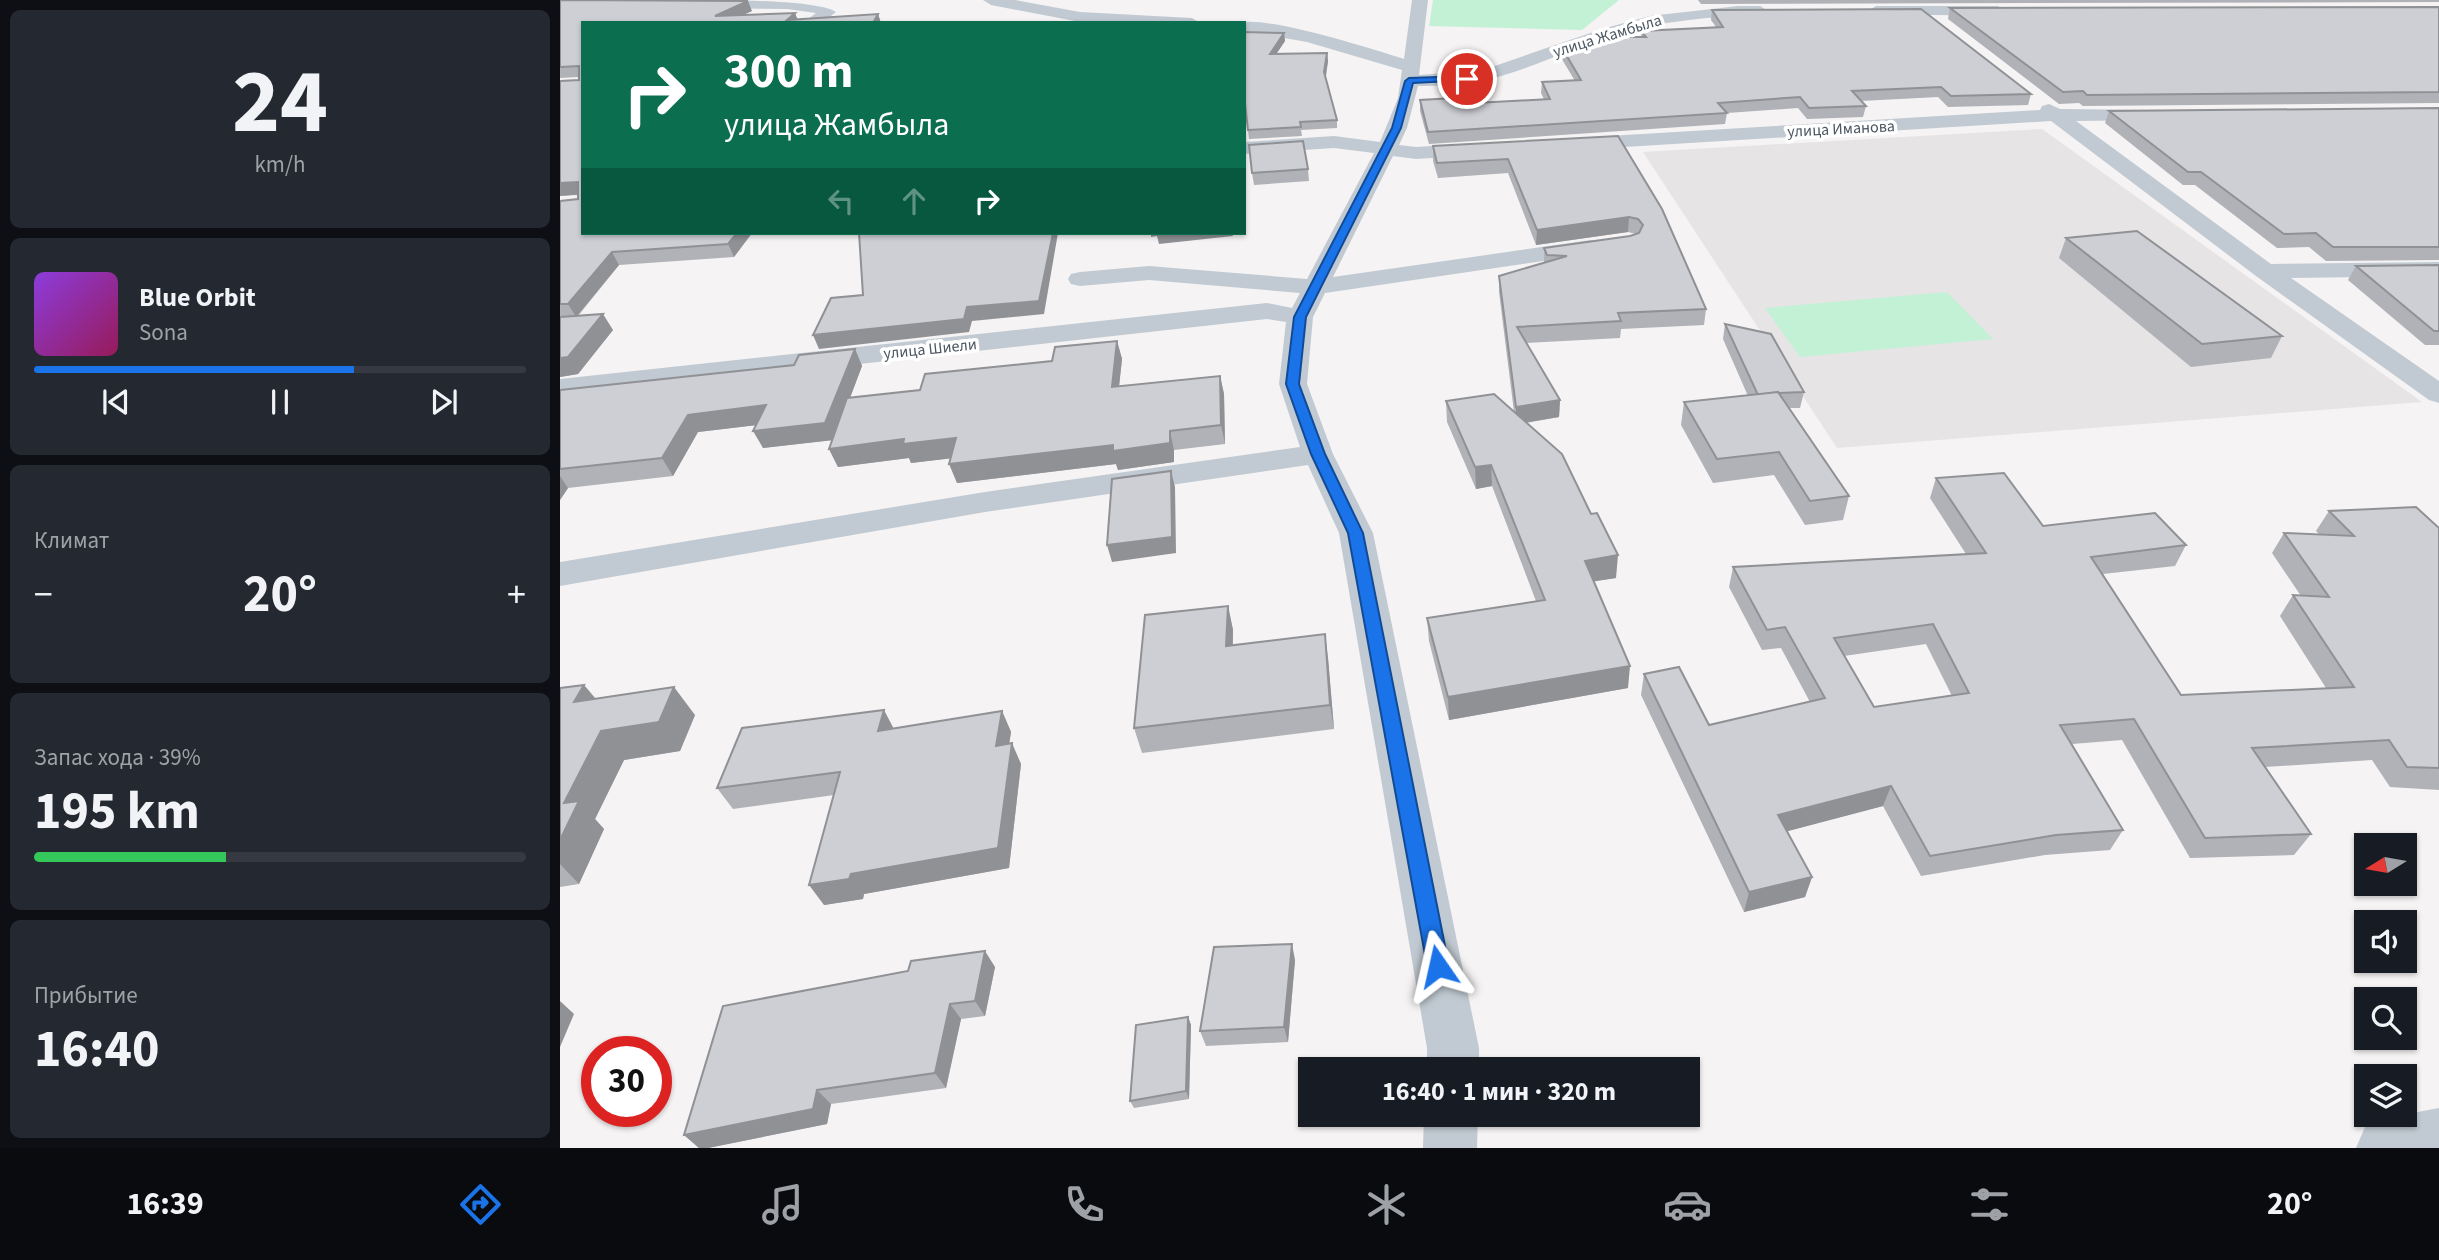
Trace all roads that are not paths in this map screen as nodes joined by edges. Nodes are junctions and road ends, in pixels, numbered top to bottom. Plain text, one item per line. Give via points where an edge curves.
1 (991, 0) edge
2 (1420, 0) edge
3 (693, 3) edge
4 (1782, 11) edge
5 (1859, 11) edge
6 (2009, 11) edge
7 (1925, 12) junction
8 (814, 21) edge
9 (1155, 21) edge
10 (1246, 26) edge
11 (1947, 29) edge
12 (1410, 74) junction
13 (2033, 98) dead end
14 (2178, 114) edge
15 (2055, 115) junction
16 (1555, 145) edge
17 (1246, 148) edge
18 (1499, 148) edge
19 (1386, 150) junction
20 (1615, 244) edge
21 (2439, 269) edge
22 (2265, 271) junction
23 (1080, 279) dead end
24 (1316, 287) junction
25 (1300, 317) junction
26 (560, 388) edge
27 (2439, 394) edge
28 (1318, 454) junction
29 (560, 574) edge
30 (1453, 1057) edge
31 (1451, 1127) edge
32 (2439, 1138) edge
33 (1450, 1148) edge
34 (2386, 1148) edge

1 - 9 street via 1080,17
2 - 12 street
3 - 8 street via 804,4 828,12
4 - 12 street, улица Жамбыла via 1664,17 1467,79
5 - 7 street
6 - 7 street
7 - 11 street
10 - 12 street, улица Жамбыла via 1291,32
12 - 19 street via 1400,118
13 - 15 street
14 - 15 street, улица Иманова
15 - 16 street, улица Иманова
15 - 22 street
17 - 19 street via 1334,142
18 - 19 street via 1416,153
19 - 24 street
20 - 24 street
21 - 22 street
22 - 27 street
23 - 24 street via 1149,273
24 - 25 street
25 - 26 street, улица Шиели via 1266,311
25 - 28 street via 1293,384
28 - 29 street via 985,502
28 - 30 street via 1356,533
31 - 33 street
32 - 34 street

